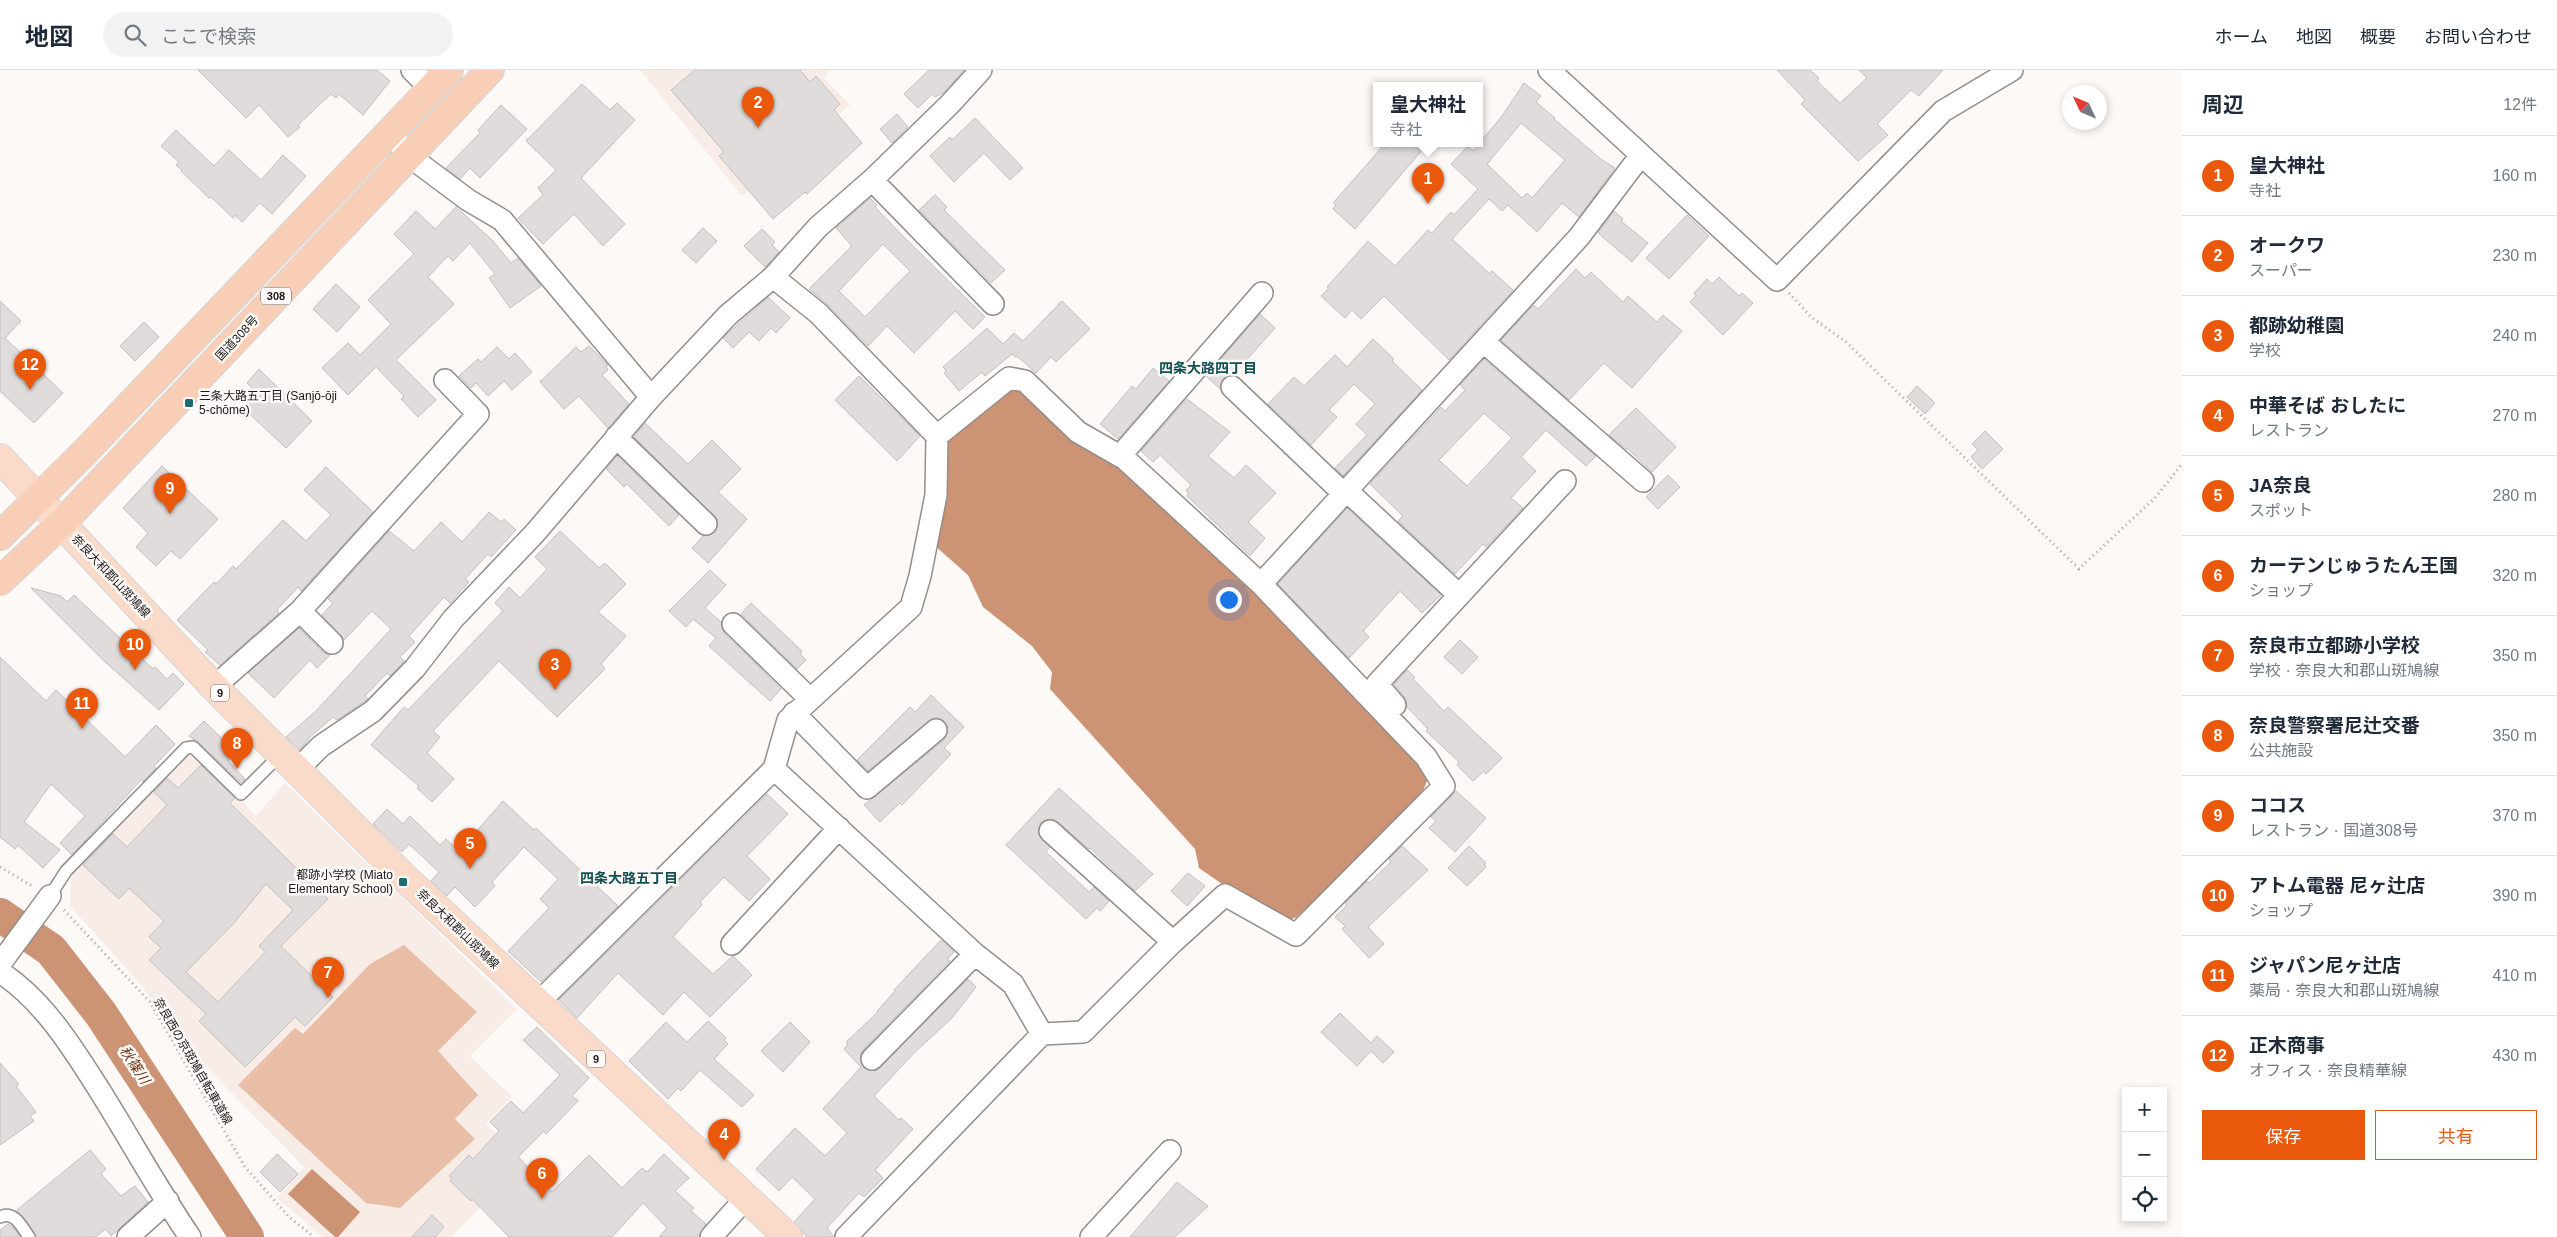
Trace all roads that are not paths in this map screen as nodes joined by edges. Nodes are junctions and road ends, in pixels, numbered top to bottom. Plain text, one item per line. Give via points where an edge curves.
1 (412, 70) edge
2 (490, 70) edge
3 (981, 70) edge
4 (1549, 70) edge
5 (2012, 70) edge
6 (440, 80) edge
7 (390, 133) junction
8 (409, 156) junction
9 (1641, 156) junction
10 (872, 180) junction
11 (773, 277) junction
12 (1262, 293) dead end
13 (993, 304) dead end
14 (1484, 342) junction
15 (445, 380) dead end
16 (1232, 387) dead end
17 (651, 397) junction
18 (937, 436) junction
19 (616, 437) junction
20 (1120, 456) junction
21 (0, 458) edge
22 (1565, 480) dead end
23 (1642, 480) dead end
24 (1345, 491) junction
25 (40, 499) junction
26 (62, 523) junction
27 (706, 524) dead end
28 (0, 536) edge
29 (0, 581) edge
30 (1261, 584) junction
31 (1459, 594) junction
32 (300, 611) junction
33 (732, 624) dead end
34 (332, 643) dead end
35 (214, 687) junction
36 (810, 699) junction
37 (794, 713) junction
38 (936, 730) dead end
39 (1426, 757) junction
40 (290, 761) junction
41 (774, 769) junction
42 (839, 828) junction
43 (1050, 831) dead end
44 (48, 898) joint
45 (1173, 942) junction
46 (732, 944) dead end
47 (975, 954) junction
48 (0, 964) edge
49 (0, 972) edge
50 (537, 1004) junction
51 (1042, 1034) junction
52 (872, 1059) dead end
53 (1170, 1151) dead end
54 (746, 1198) junction
55 (168, 1201) junction
56 (0, 1217) edge
57 (29, 1237) edge
58 (128, 1237) edge
59 (190, 1237) edge
60 (711, 1237) edge
61 (788, 1237) edge
62 (846, 1237) edge
63 (1091, 1237) edge

1 - 6 street
2 - 8 highway, 国道308号 / 308
3 - 10 street
4 - 9 street
5 - 9 street via 1943,111 1777,280
6 - 7 highway, 308
7 - 8 street
7 - 25 highway, 308
8 - 17 street via 468,200 502,220
8 - 26 highway, 国道308号 / 308
9 - 14 street via 1579,237
10 - 11 street via 818,226
10 - 13 street
11 - 17 street via 728,315
11 - 18 street via 818,313
12 - 20 street
14 - 23 street
14 - 24 street
15 - 32 street via 478,414
16 - 24 street
17 - 19 street
18 - 20 street via 1009,378 1025,381 1078,432
18 - 36 street via 936,494 911,607
19 - 27 street
19 - 40 street via 535,533 453,619 415,668 373,711 321,746
20 - 30 street
21 - 25 main road, 奈良大和郡山斑鳩線
22 - 31 street
24 - 30 street
24 - 31 street
25 - 26 main road, 奈良大和郡山斑鳩線 / 9
25 - 28 highway, 308
26 - 29 highway, 国道308号 / 308
26 - 35 main road, 奈良大和郡山斑鳩線 / 9
30 - 39 street
31 - 39 street via 1377,684 1433,750
32 - 34 street
32 - 35 street
33 - 36 street
35 - 40 main road, 奈良大和郡山斑鳩線 / 9
36 - 37 street
37 - 38 street via 867,788
37 - 41 street via 788,720
39 - 45 street via 1444,786 1296,935 1225,895
40 - 44 lane via 241,794 193,747 186,748 66,872
40 - 50 main road, 奈良大和郡山斑鳩線 / 9 via 407,880
41 - 42 street
41 - 50 street
42 - 46 street
42 - 47 street
43 - 45 street
44 - 48 street
45 - 51 street via 1082,1032
47 - 51 street via 1013,984
47 - 52 street
49 - 55 street via 18,984 41,1007 76,1052
50 - 54 main road, 奈良大和郡山斑鳩線 / 9
51 - 62 street
53 - 63 street
54 - 60 street
54 - 61 main road, 奈良大和郡山斑鳩線 / 9
55 - 58 street
55 - 59 street
56 - 57 lane via 5,1214 13,1216

